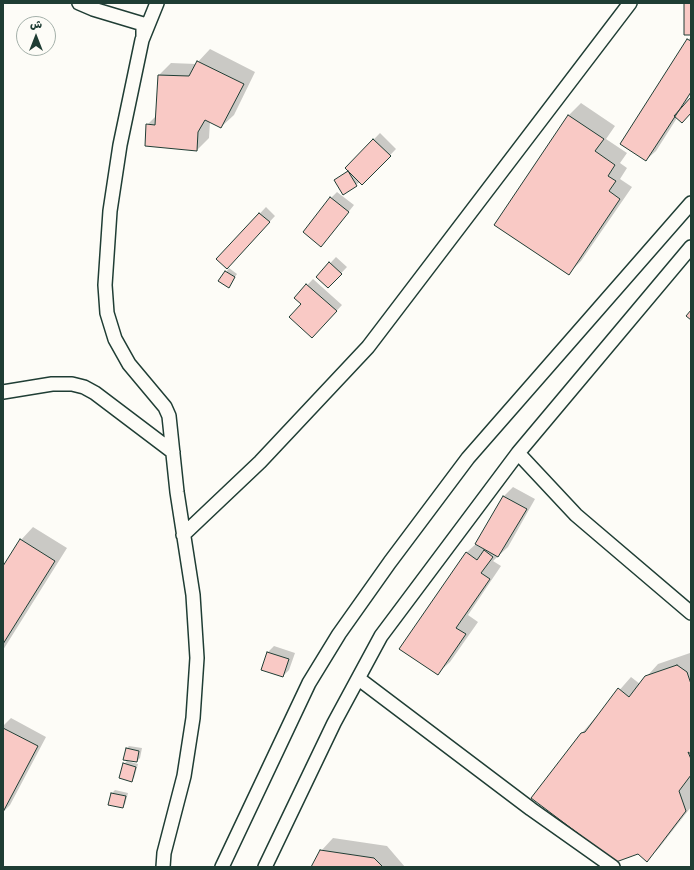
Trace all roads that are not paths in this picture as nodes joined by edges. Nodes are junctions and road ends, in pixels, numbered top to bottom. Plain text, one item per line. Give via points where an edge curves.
1 (79, 3) edge
2 (149, 3) edge
3 (157, 3) edge
4 (630, 3) edge
5 (143, 24) junction
6 (142, 40) junction
7 (691, 203) edge
8 (691, 247) edge
9 (3, 392) edge
10 (173, 452) junction
11 (518, 453) junction
12 (183, 535) junction
13 (691, 613) edge
14 (359, 680) junction
15 (164, 867) edge
16 (222, 867) edge
17 (265, 867) edge
18 (613, 867) edge

1 - 5 street
2 - 5 street
3 - 6 street
4 - 12 street via 368,347 260,462
5 - 6 street
6 - 10 street via 114,178 105,285 107,313 115,339 129,364 165,407 169,416
7 - 16 street via 468,458 390,562 309,683
8 - 11 street
9 - 10 street via 52,384 84,387
10 - 12 street
11 - 13 street via 576,515
11 - 14 street via 381,636
12 - 15 street via 195,610 196,689 189,747 164,853
14 - 17 street via 334,722
14 - 18 street via 531,810

